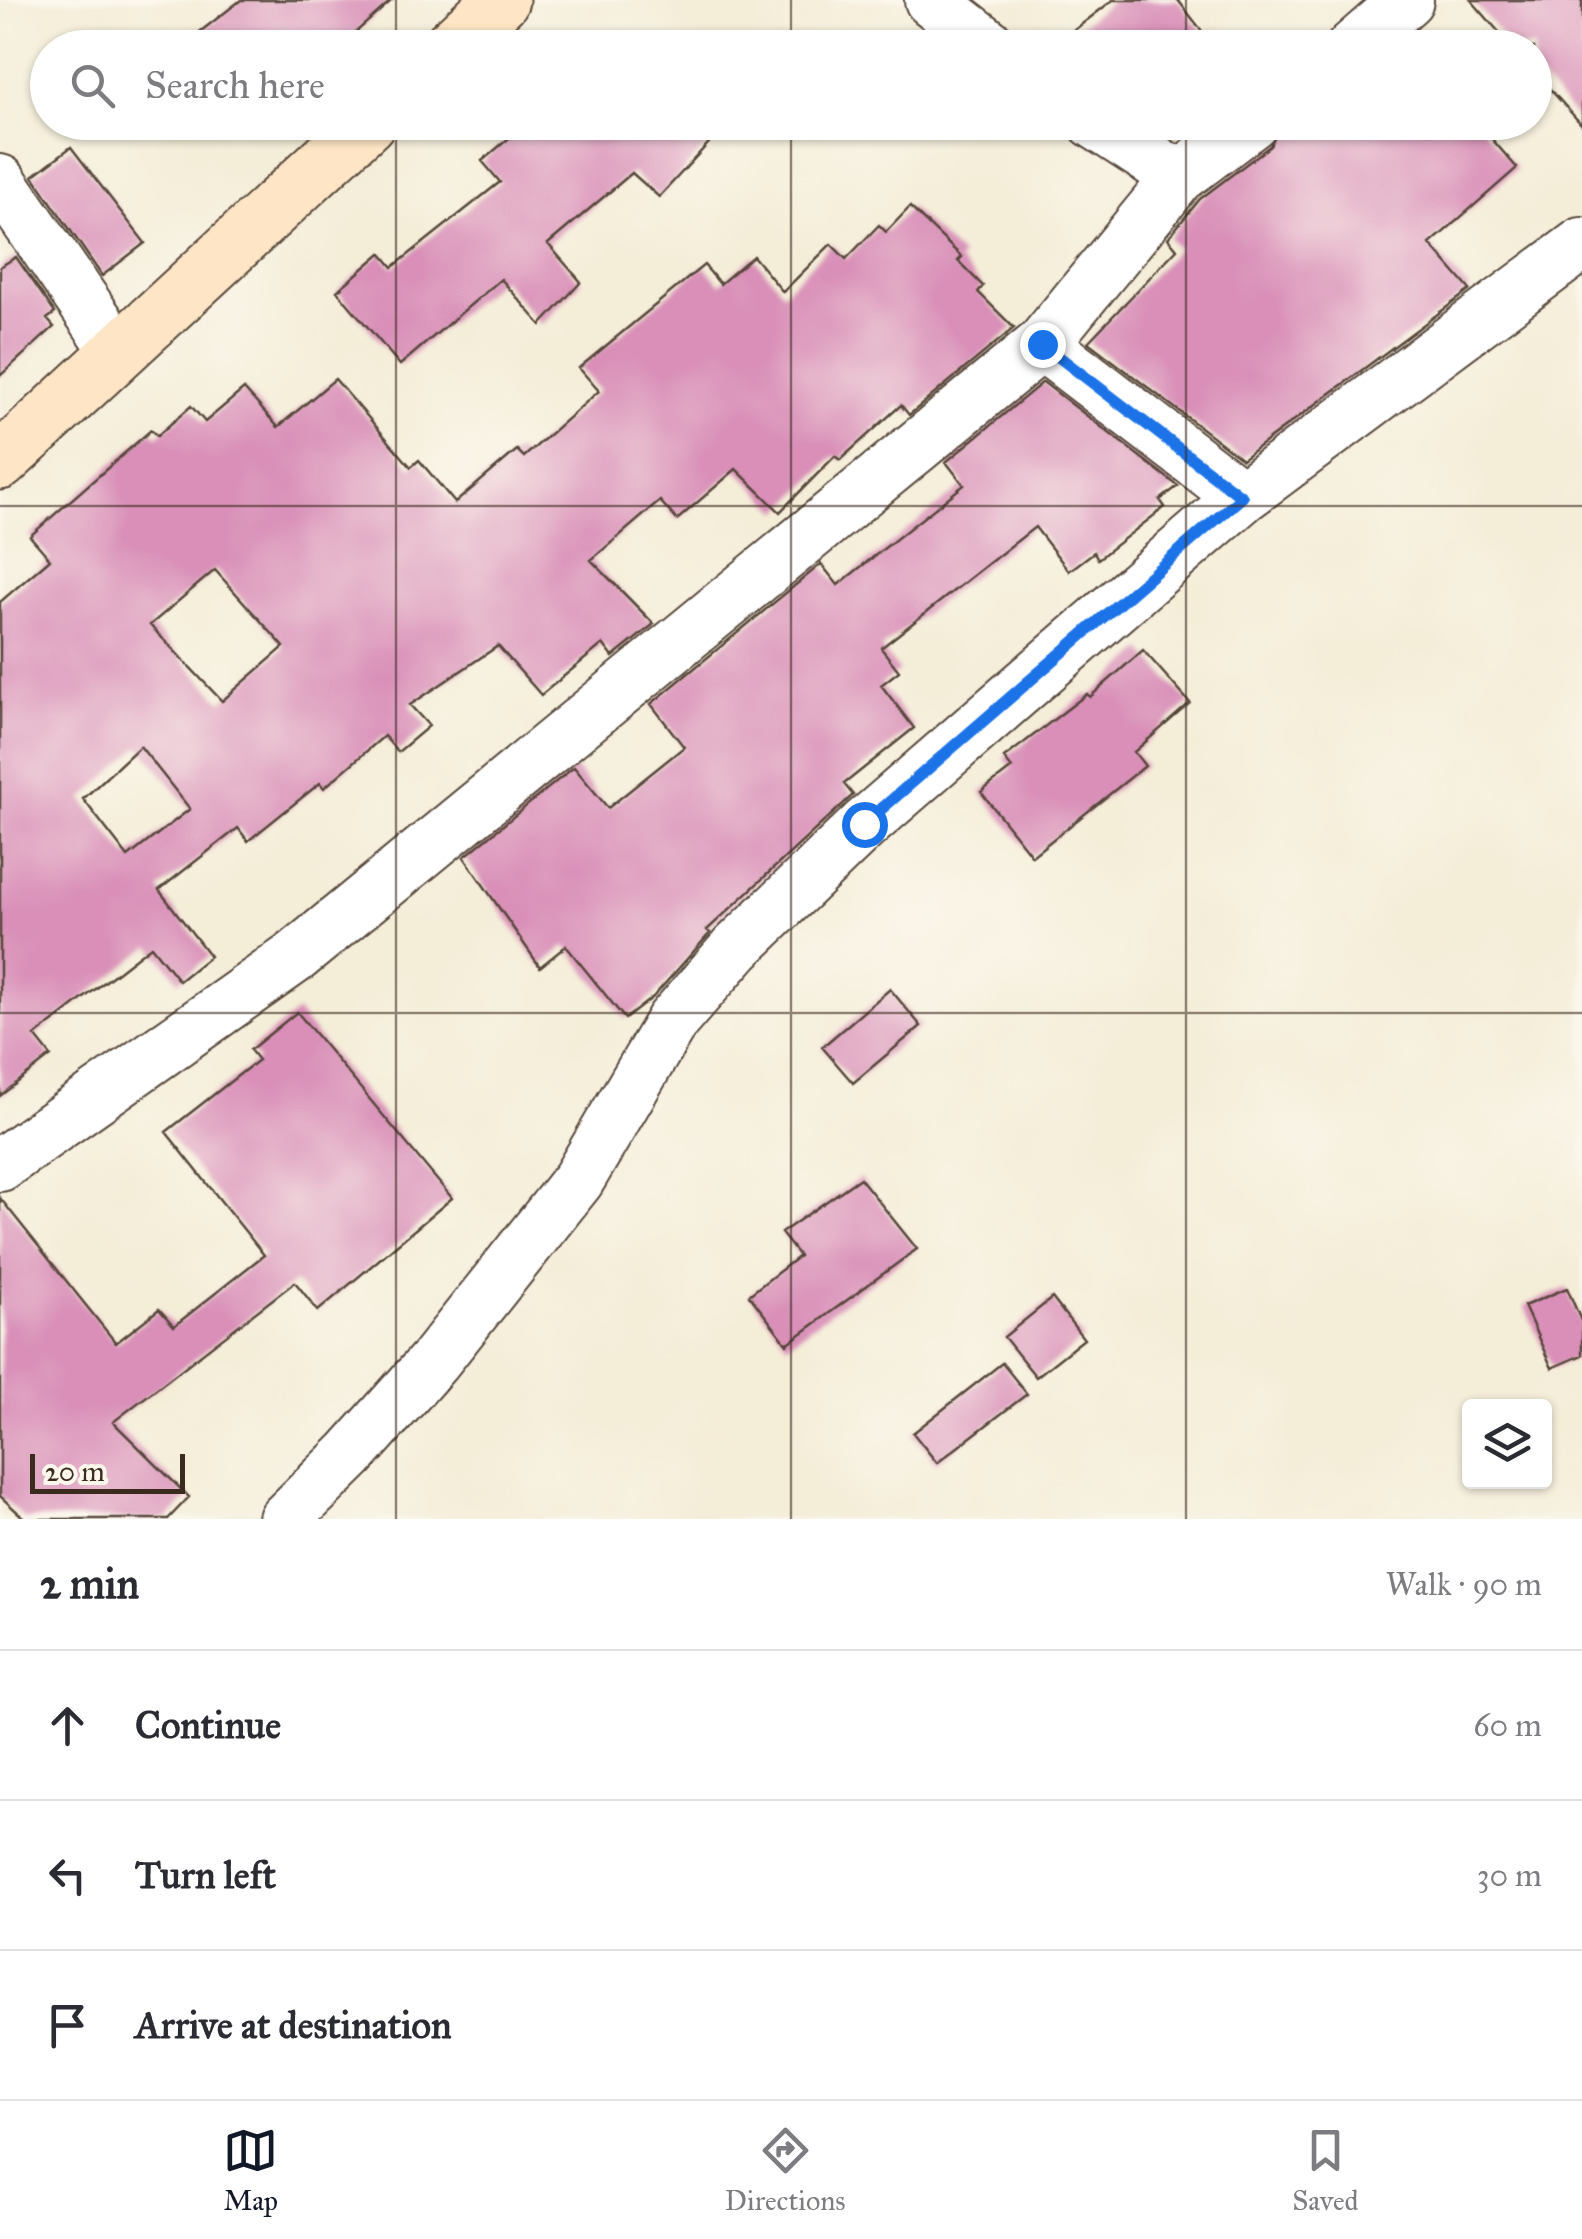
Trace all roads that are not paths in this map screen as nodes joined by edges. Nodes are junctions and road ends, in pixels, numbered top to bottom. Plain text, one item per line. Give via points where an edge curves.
1 (931, 0) edge
2 (1407, 0) edge
3 (970, 30) edge
4 (1373, 30) edge
5 (349, 140) edge
6 (1122, 140) edge
7 (1228, 140) edge
8 (1179, 177) junction
9 (0, 181) edge
10 (1582, 244) edge
11 (1042, 344) junction
12 (119, 353) junction
13 (0, 462) edge
14 (1242, 497) junction
15 (0, 1165) edge
16 (284, 1519) edge

1 - 3 street
2 - 4 street
5 - 12 main road
6 - 8 street
7 - 8 street
8 - 11 street
9 - 12 street
10 - 14 street
11 - 14 street
11 - 15 street via 295,957
12 - 13 main road
14 - 16 street via 864,824 736,948 672,1021 578,1180 435,1360

